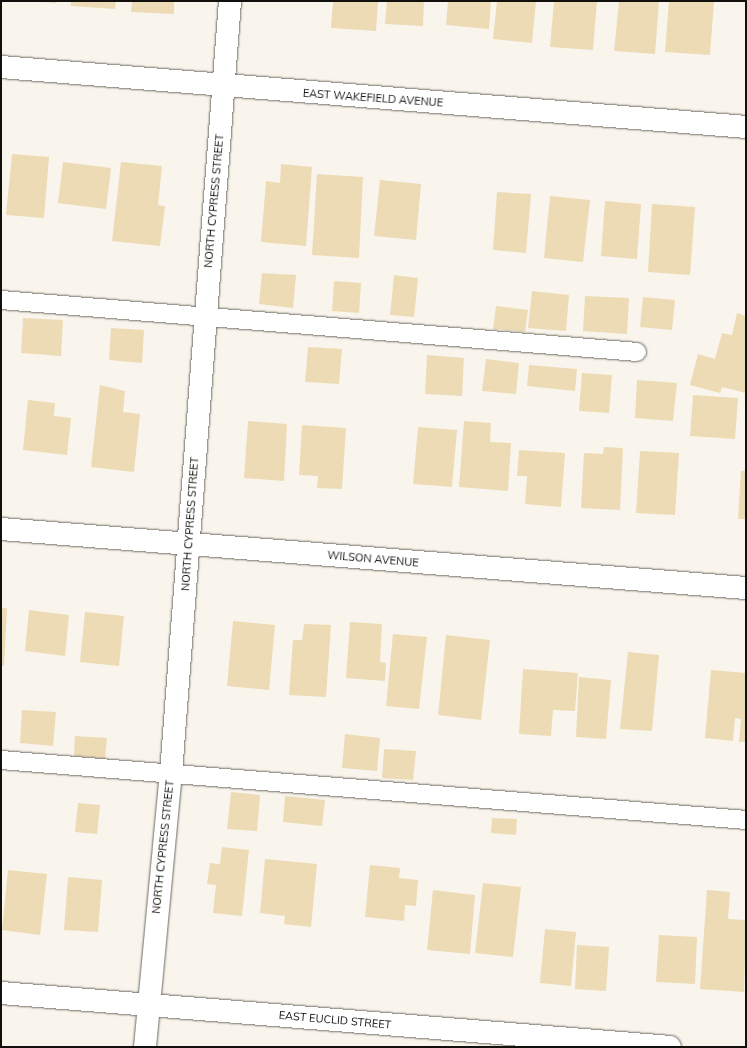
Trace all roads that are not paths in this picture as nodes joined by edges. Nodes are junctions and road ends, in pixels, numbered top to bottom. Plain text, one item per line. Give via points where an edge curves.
1 (230, 1) edge
2 (1, 66) edge
3 (224, 86) junction
4 (746, 127) edge
5 (1, 300) edge
6 (205, 318) junction
7 (637, 352) dead end
8 (1, 529) edge
9 (189, 544) junction
10 (746, 588) edge
11 (1, 760) edge
12 (171, 773) junction
13 (746, 820) edge
14 (1, 993) edge
15 (148, 1005) junction
16 (145, 1047) edge
17 (670, 1047) edge

1 - 3 street, NORTH CYPRESS STREET
2 - 3 street, EAST WAKEFIELD AVENUE
3 - 4 street, EAST WAKEFIELD AVENUE
3 - 6 street, NORTH CYPRESS STREET
5 - 6 lane
6 - 7 lane
6 - 9 street, NORTH CYPRESS STREET
8 - 9 street, WILSON AVENUE
9 - 10 street, WILSON AVENUE
9 - 12 street, NORTH CYPRESS STREET
11 - 12 lane
12 - 13 lane
12 - 15 street, NORTH CYPRESS STREET
14 - 15 street, EAST EUCLID STREET
15 - 16 street, NORTH CYPRESS STREET
15 - 17 street, EAST EUCLID STREET

